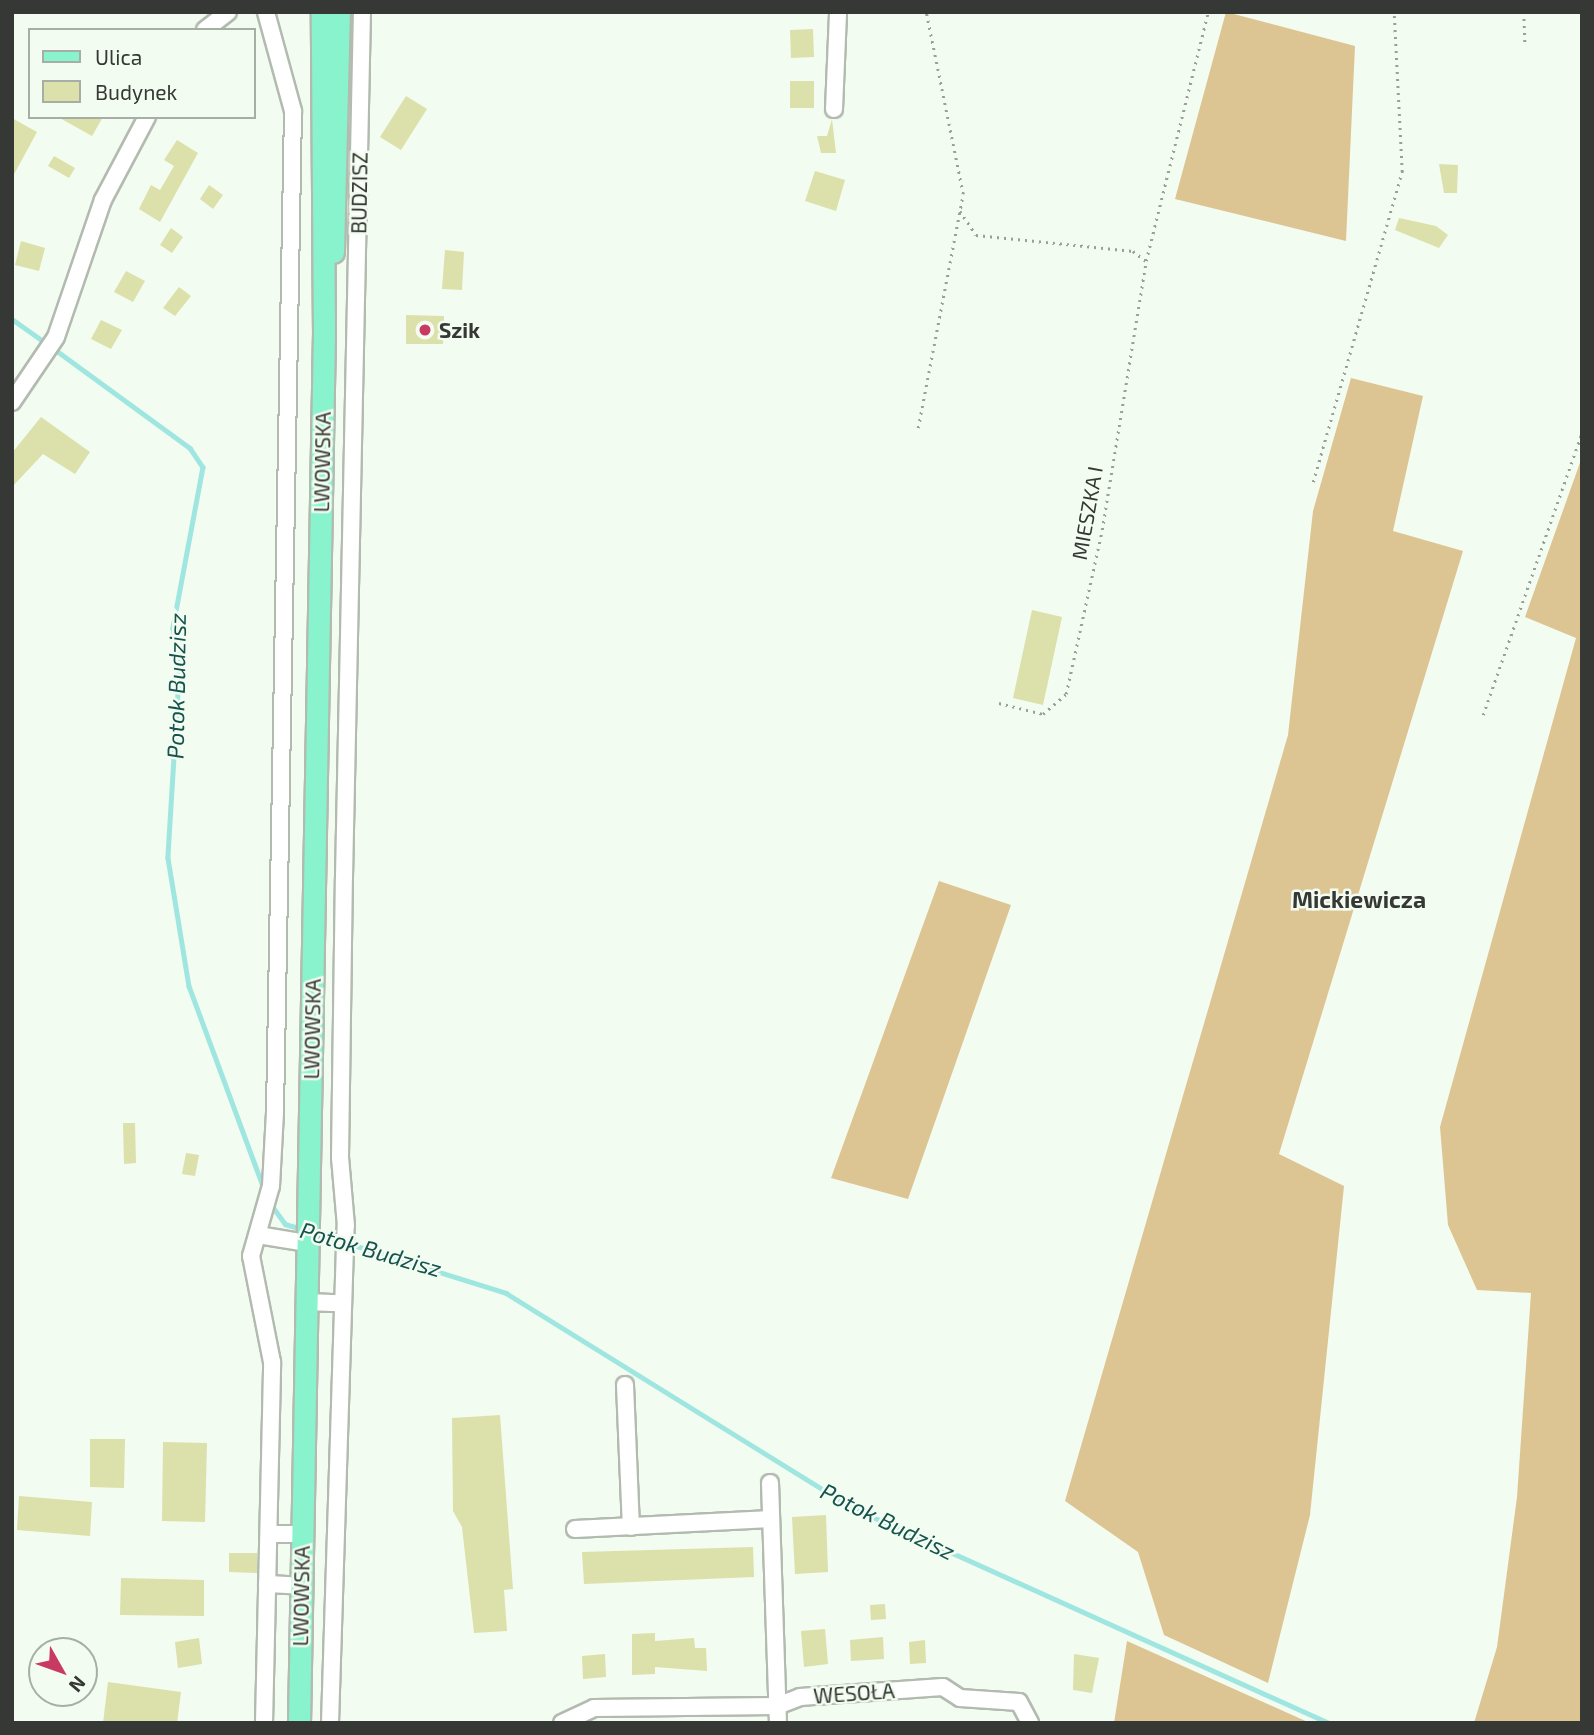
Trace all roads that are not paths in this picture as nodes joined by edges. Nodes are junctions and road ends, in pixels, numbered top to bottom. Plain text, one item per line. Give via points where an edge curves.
1 (228, 12) edge
2 (266, 12) edge
3 (322, 12) edge
4 (339, 12) edge
5 (362, 12) edge
6 (838, 12) edge
7 (208, 28) edge
8 (834, 109) dead end
9 (146, 119) edge
10 (324, 335) junction
11 (324, 374) junction
12 (354, 374) junction
13 (12, 402) edge
14 (258, 1235) junction
15 (307, 1242) junction
16 (306, 1302) junction
17 (339, 1303) junction
18 (625, 1385) dead end
19 (770, 1483) dead end
20 (771, 1519) junction
21 (631, 1527) junction
22 (575, 1530) dead end
23 (269, 1534) junction
24 (302, 1534) junction
25 (267, 1584) junction
26 (302, 1586) junction
27 (777, 1715) edge
28 (264, 1723) edge
29 (299, 1723) edge
30 (330, 1723) edge
31 (562, 1723) edge
32 (1030, 1723) edge

1 - 7 street
2 - 14 street via 271,50 293,111 271,1186
3 - 10 main road, LWOWSKA
4 - 10 main road, LWOWSKA via 333,264
5 - 12 street, BUDZISZ
6 - 8 street
9 - 13 street via 103,200 56,337
10 - 11 main road, LWOWSKA
11 - 12 street
11 - 15 main road, LWOWSKA
12 - 17 street, BUDZISZ via 340,1158 346,1226
14 - 15 street
14 - 23 street via 251,1256 271,1339
15 - 16 main road, LWOWSKA
16 - 17 street
16 - 24 main road, LWOWSKA
17 - 30 street, BUDZISZ
18 - 21 street
19 - 20 street
20 - 21 street
20 - 27 street
21 - 22 street
23 - 24 street
23 - 25 street
24 - 26 main road, LWOWSKA
25 - 26 street
25 - 28 street
26 - 29 main road, LWOWSKA
27 - 31 street, WESOŁA via 594,1708
27 - 32 street, WESOŁA via 800,1697 943,1687 960,1698 1019,1702

